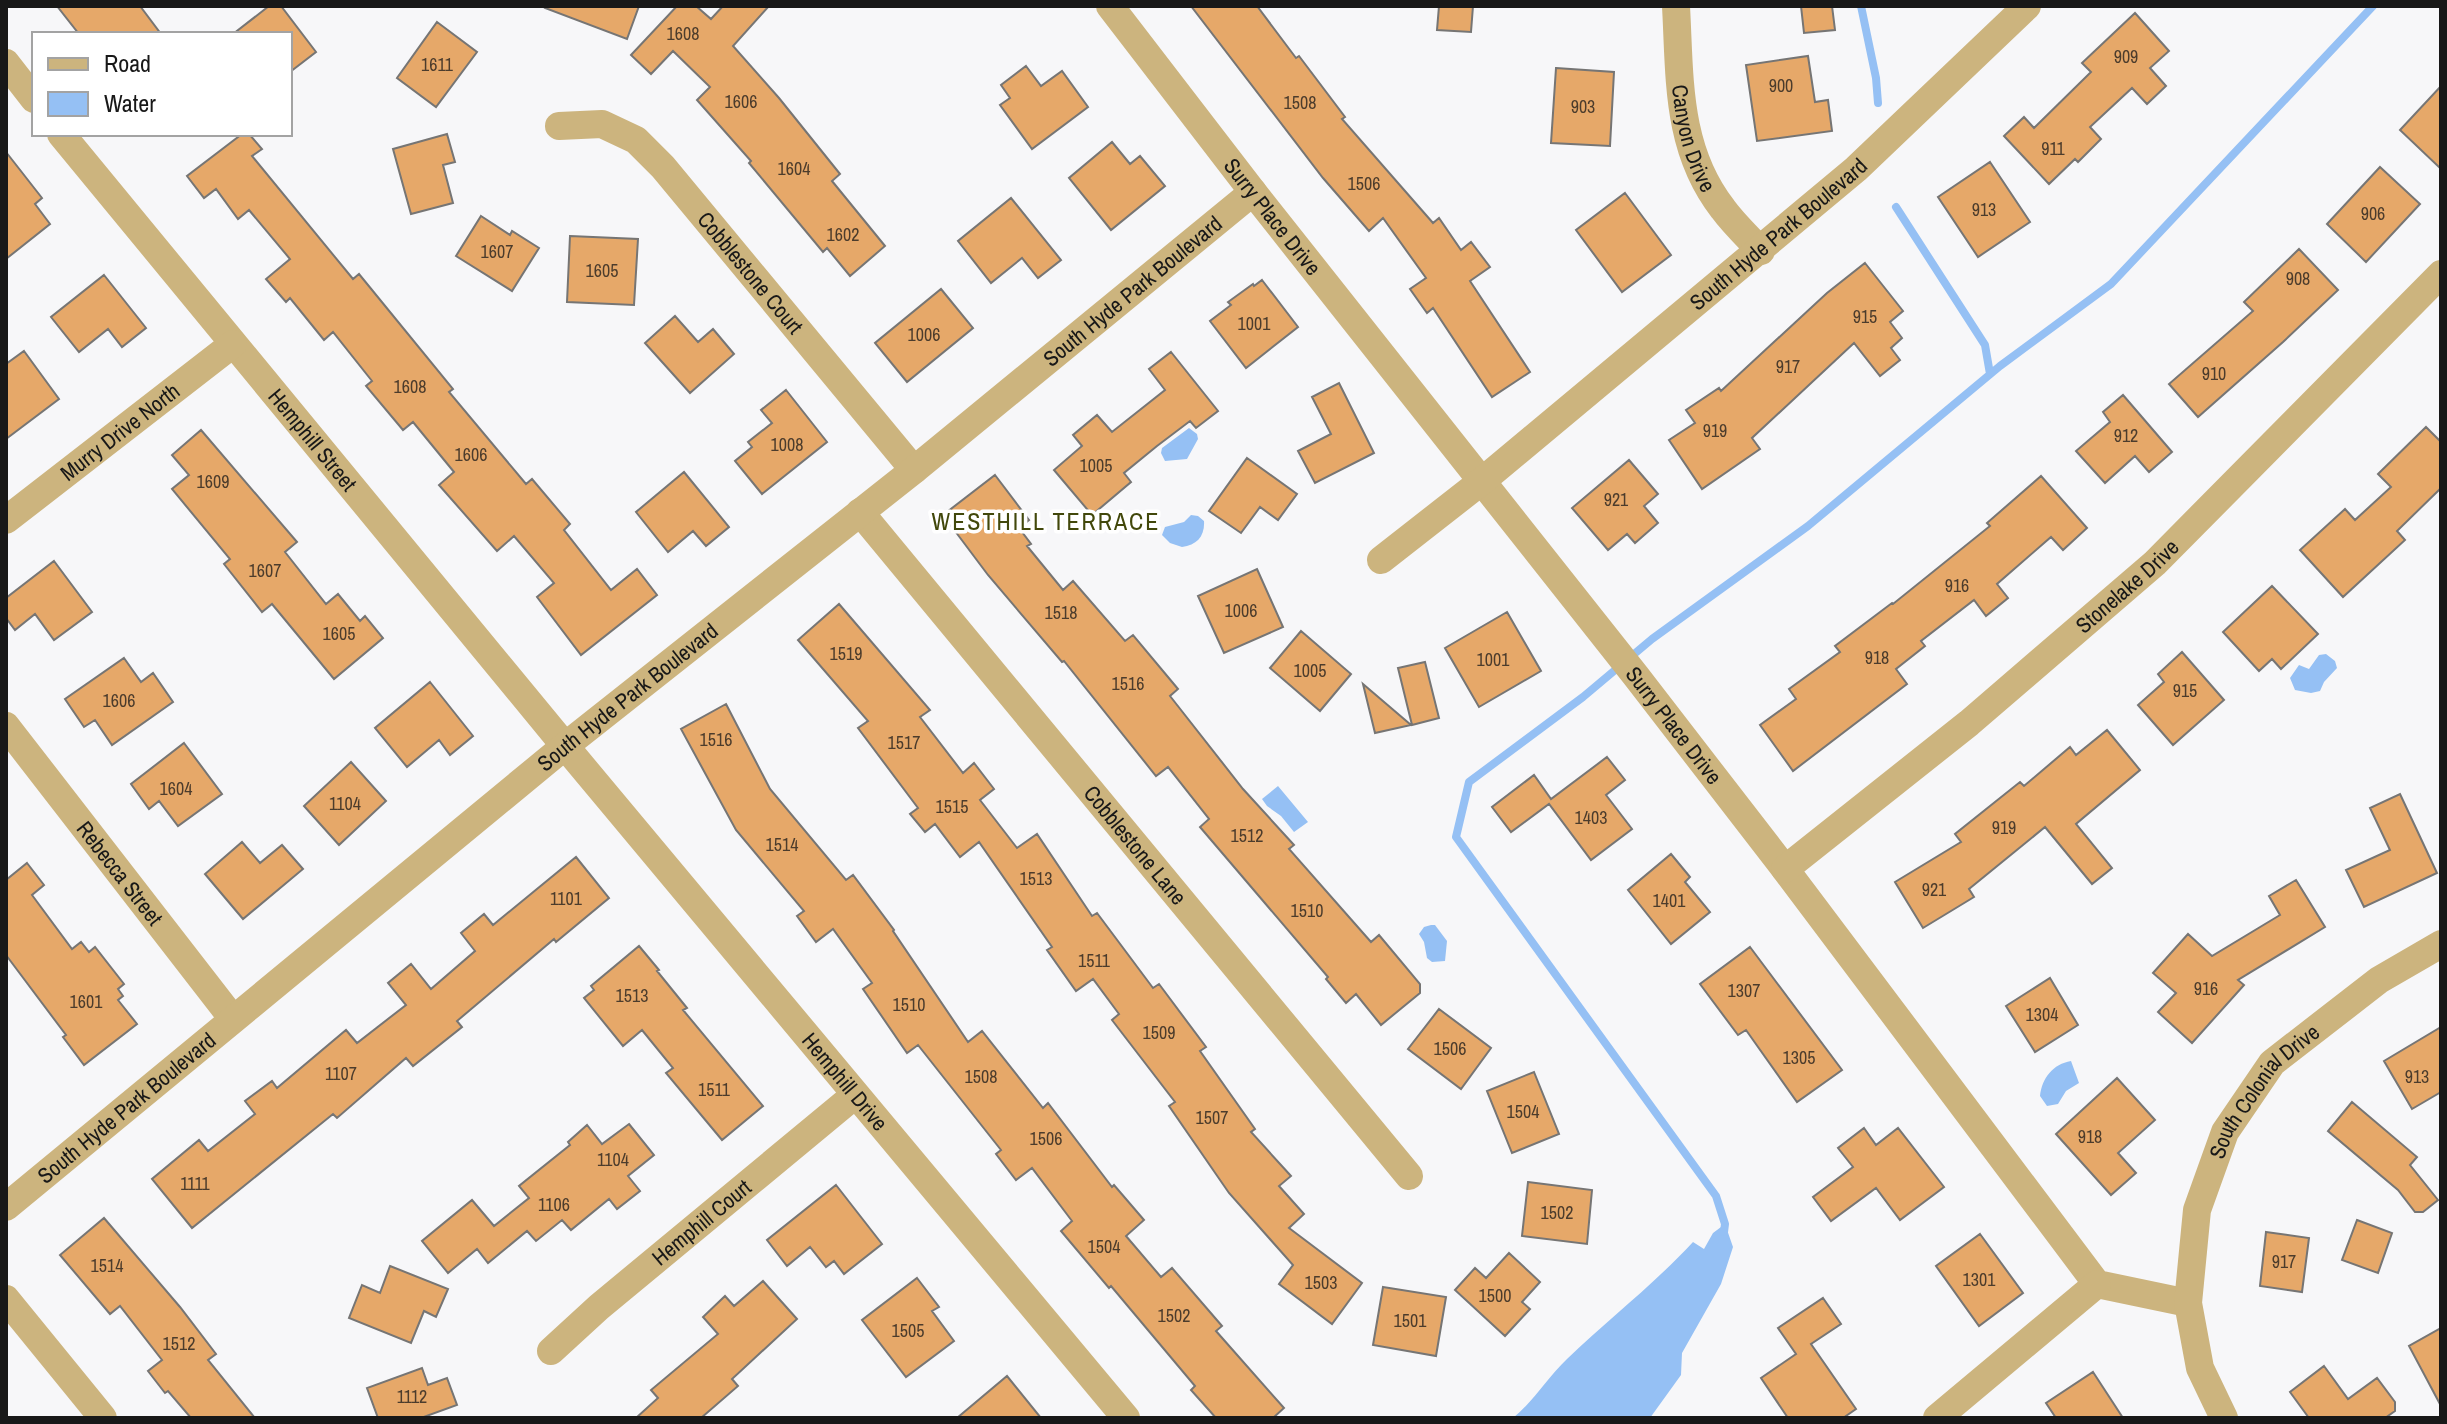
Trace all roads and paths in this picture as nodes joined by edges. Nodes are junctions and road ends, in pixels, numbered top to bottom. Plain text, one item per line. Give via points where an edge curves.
1 (1110, 6) edge
2 (1676, 6) edge
3 (2027, 6) edge
4 (6, 63) edge
5 (32, 96) edge
6 (559, 126) dead end
7 (63, 136) edge
8 (1253, 192) junction
9 (1761, 251) junction
10 (2441, 274) edge
11 (233, 344) junction
12 (914, 470) junction
13 (1482, 481) junction
14 (860, 512) junction
15 (6, 520) edge
16 (1381, 560) dead end
17 (6, 726) edge
18 (565, 746) junction
19 (1785, 869) junction
20 (2441, 944) edge
21 (233, 1019) junction
22 (855, 1095) junction
23 (1409, 1176) dead end
24 (6, 1207) edge
25 (2097, 1284) junction
26 (6, 1299) edge
27 (2188, 1303) junction
28 (551, 1351) dead end
29 (103, 1418) edge
30 (1126, 1418) edge
31 (1937, 1418) edge
32 (2224, 1418) edge

1 - 8 street, Surry Place Drive
2 - 9 street, Canyon Drive via 1681,110 1690,145 1722,209
3 - 9 street, South Hyde Park Boulevard via 1856,169
4 - 5 street
6 - 12 street, Cobblestone Court via 602,124 636,140
7 - 11 street, Hemphill Street
8 - 12 street, South Hyde Park Boulevard
8 - 13 street, Surry Place Drive
9 - 13 street, South Hyde Park Boulevard
10 - 19 street, Stonelake Drive via 2155,563 1969,723
11 - 15 street, Murry Drive North
11 - 18 street, Hemphill Street
12 - 14 street, South Hyde Park Boulevard
13 - 16 street, South Hyde Park Boulevard
13 - 19 street, Surry Place Drive
14 - 18 street, South Hyde Park Boulevard
14 - 23 street, Cobblestone Lane
17 - 21 street, Rebecca Street
18 - 21 street, South Hyde Park Boulevard
18 - 22 street, Hemphill Drive
19 - 25 street, Surry Place Drive
20 - 27 street, South Colonial Drive via 2379,980 2272,1063 2225,1132 2197,1210
21 - 24 street, South Hyde Park Boulevard
22 - 28 street, Hemphill Court
22 - 30 street, Hemphill Drive
25 - 27 street
25 - 31 street
26 - 29 street
27 - 32 street via 2200,1368

